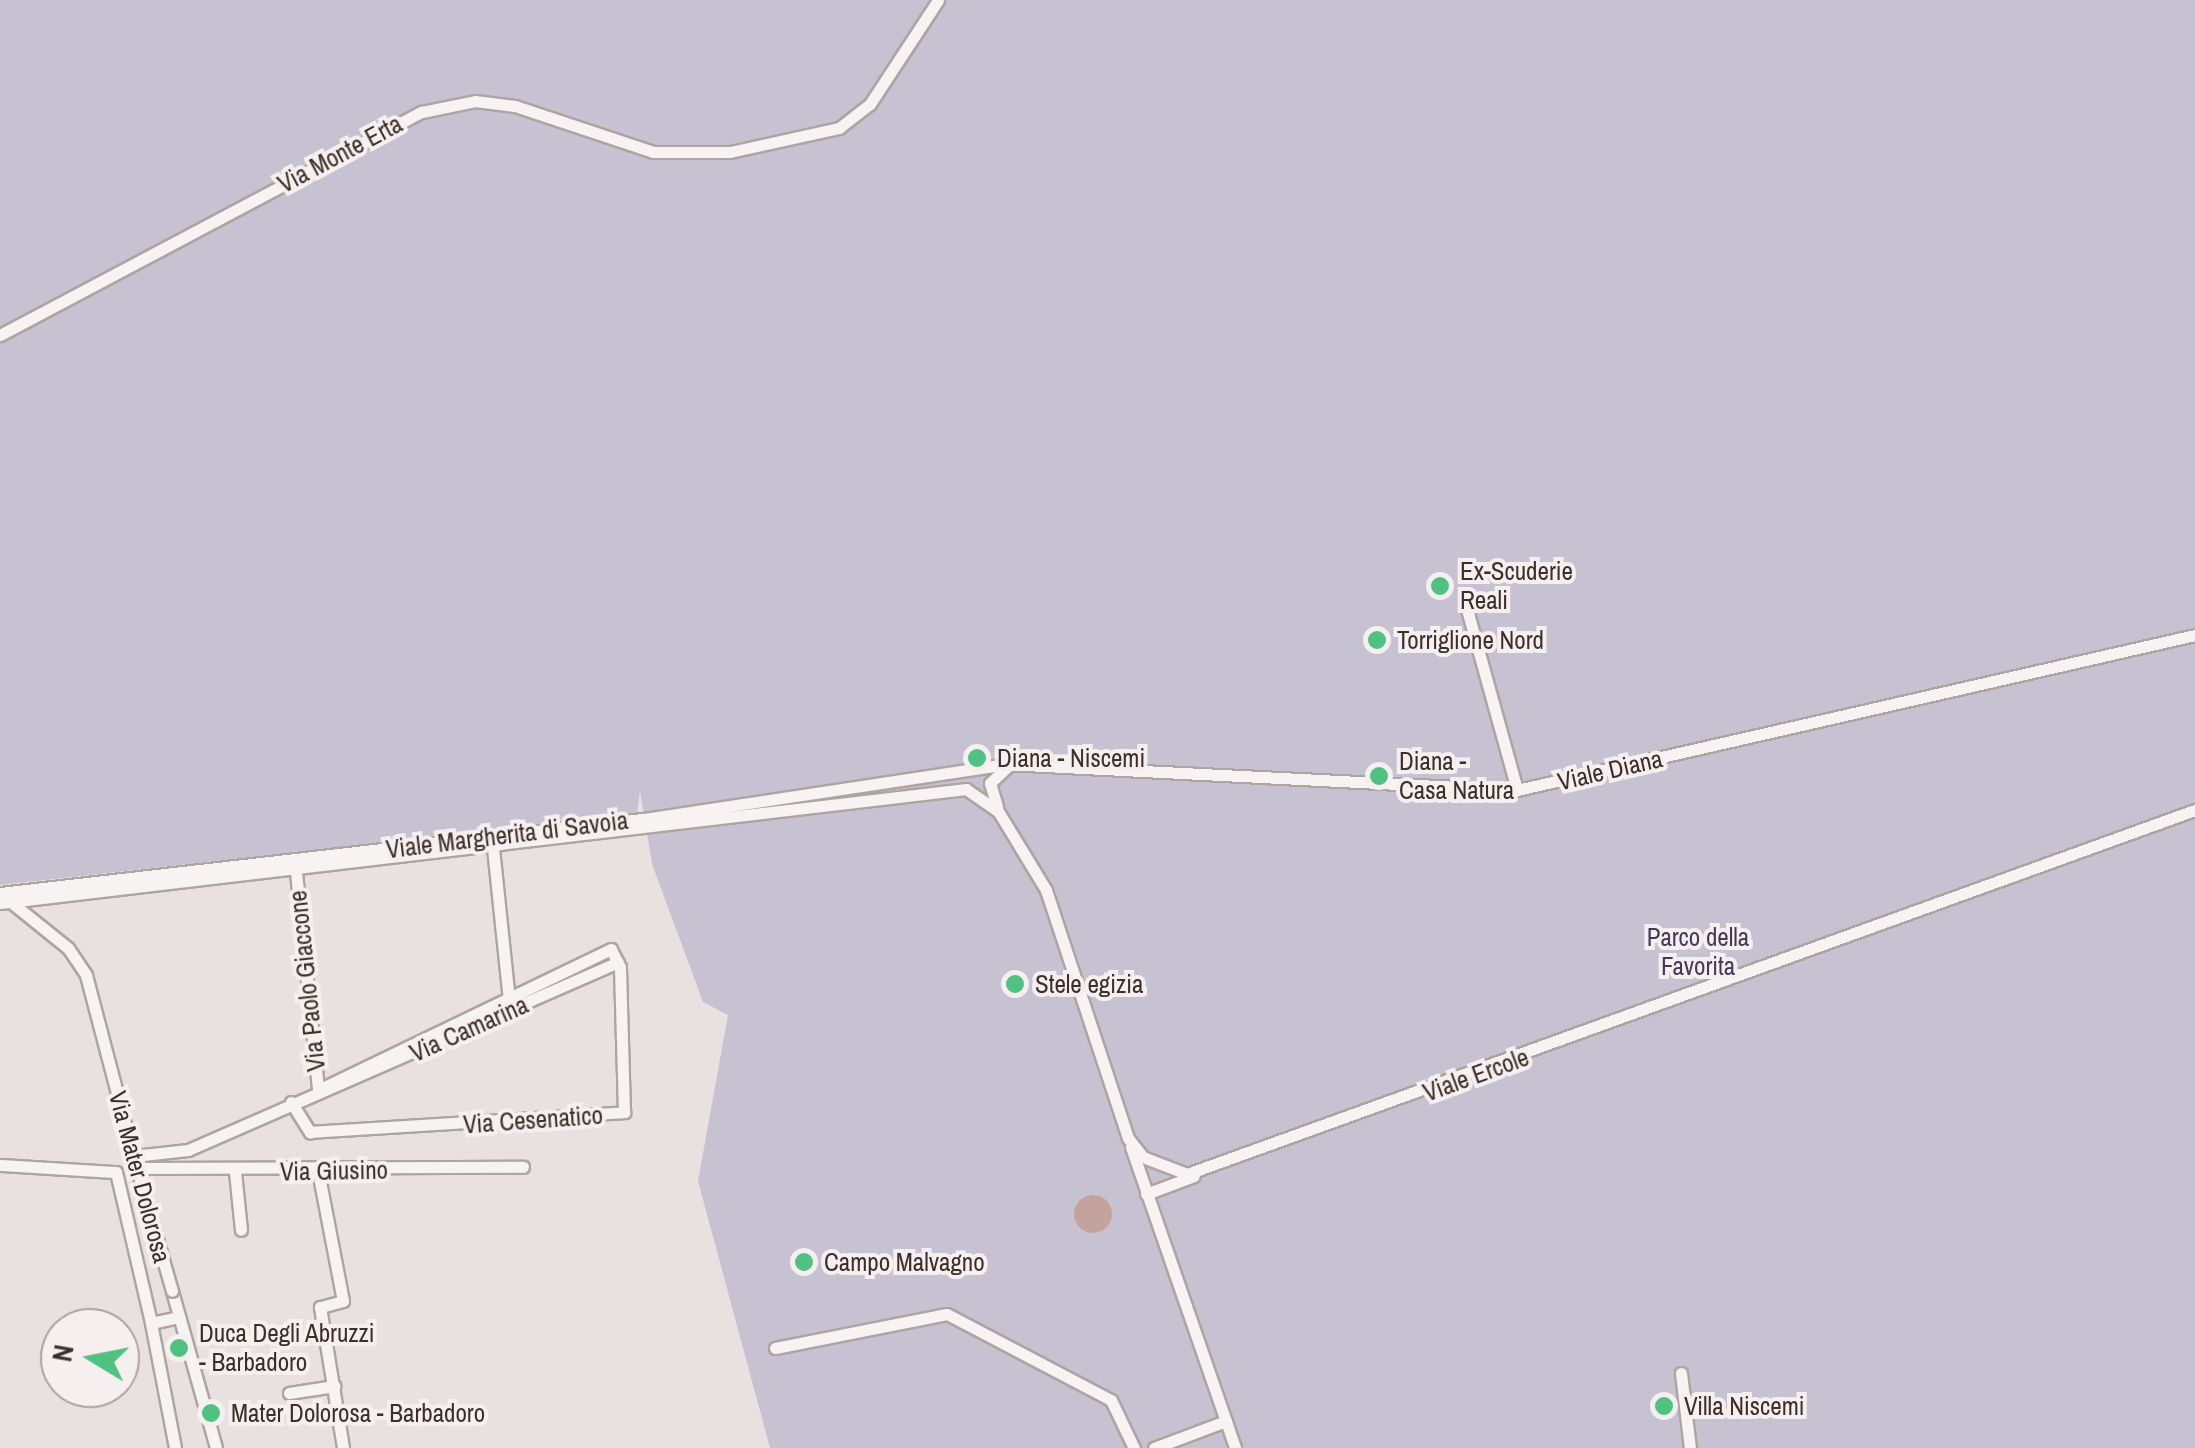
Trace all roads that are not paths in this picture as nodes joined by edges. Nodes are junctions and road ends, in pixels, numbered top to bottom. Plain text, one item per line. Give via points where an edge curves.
1 (938, 0) edge
2 (0, 335) edge
3 (1465, 602) dead end
4 (2195, 635) edge
5 (1012, 764) junction
6 (1517, 790) junction
7 (2195, 810) edge
8 (998, 811) junction
9 (492, 848) junction
10 (296, 872) junction
11 (4, 896) edge
12 (611, 949) joint
13 (618, 962) junction
14 (507, 996) junction
15 (513, 1009) junction
16 (318, 1090) junction
17 (291, 1102) junction
18 (1128, 1138) junction
19 (0, 1165) edge
20 (132, 1166) junction
21 (523, 1167) dead end
22 (318, 1171) junction
23 (235, 1172) junction
24 (1206, 1172) junction
25 (1146, 1194) junction
26 (241, 1230) dead end
27 (179, 1316) junction
28 (151, 1322) junction
29 (775, 1348) dead end
30 (1681, 1373) dead end
31 (334, 1386) junction
32 (290, 1393) dead end
33 (1226, 1421) junction
34 (175, 1448) edge
35 (216, 1448) edge
36 (343, 1448) edge
37 (1134, 1448) edge
38 (1154, 1448) edge
39 (1235, 1448) edge
40 (1690, 1448) edge

1 - 2 street, Via Monte Erta via 870,104 839,128 730,152 653,152 515,106 475,102 422,112
3 - 6 street
4 - 6 street, Viale Diana
5 - 6 street, Viale Diana
5 - 8 street via 990,783
5 - 11 street, Viale Margherita di Savoia via 643,819
7 - 24 street, Viale Ercole
8 - 9 street, Viale Margherita di Savoia via 971,790
8 - 18 street via 1046,890
9 - 10 street, Viale Margherita di Savoia
9 - 14 street
10 - 11 street, Viale Margherita di Savoia
10 - 16 street, Via Paolo Giaccone
11 - 20 street, Via Mater Dolorosa via 86,976
12 - 13 street, Via Cesenatico
12 - 14 street, Via Camarina
13 - 15 street, Via Camarina
13 - 17 street, Via Cesenatico via 624,1112 310,1132
14 - 15 street
14 - 16 street, Via Camarina
15 - 16 street, Via Camarina
16 - 17 street, Via Camarina
17 - 20 street, Via Camarina via 182,1152
18 - 24 street, Viale Ercole via 1156,1166
18 - 25 street
19 - 20 street
20 - 23 street, Via Giusino
20 - 27 street, Via Mater Dolorosa, bridge
20 - 28 street
21 - 22 street, Via Giusino
22 - 23 street, Via Giusino
22 - 31 street via 343,1301 320,1307
23 - 26 street
24 - 25 street
25 - 33 street
27 - 28 street
27 - 35 street, Via Mater Dolorosa
28 - 34 street
29 - 37 street via 947,1314 1111,1400
30 - 40 street
31 - 32 street
31 - 36 street
33 - 38 street
33 - 39 street

